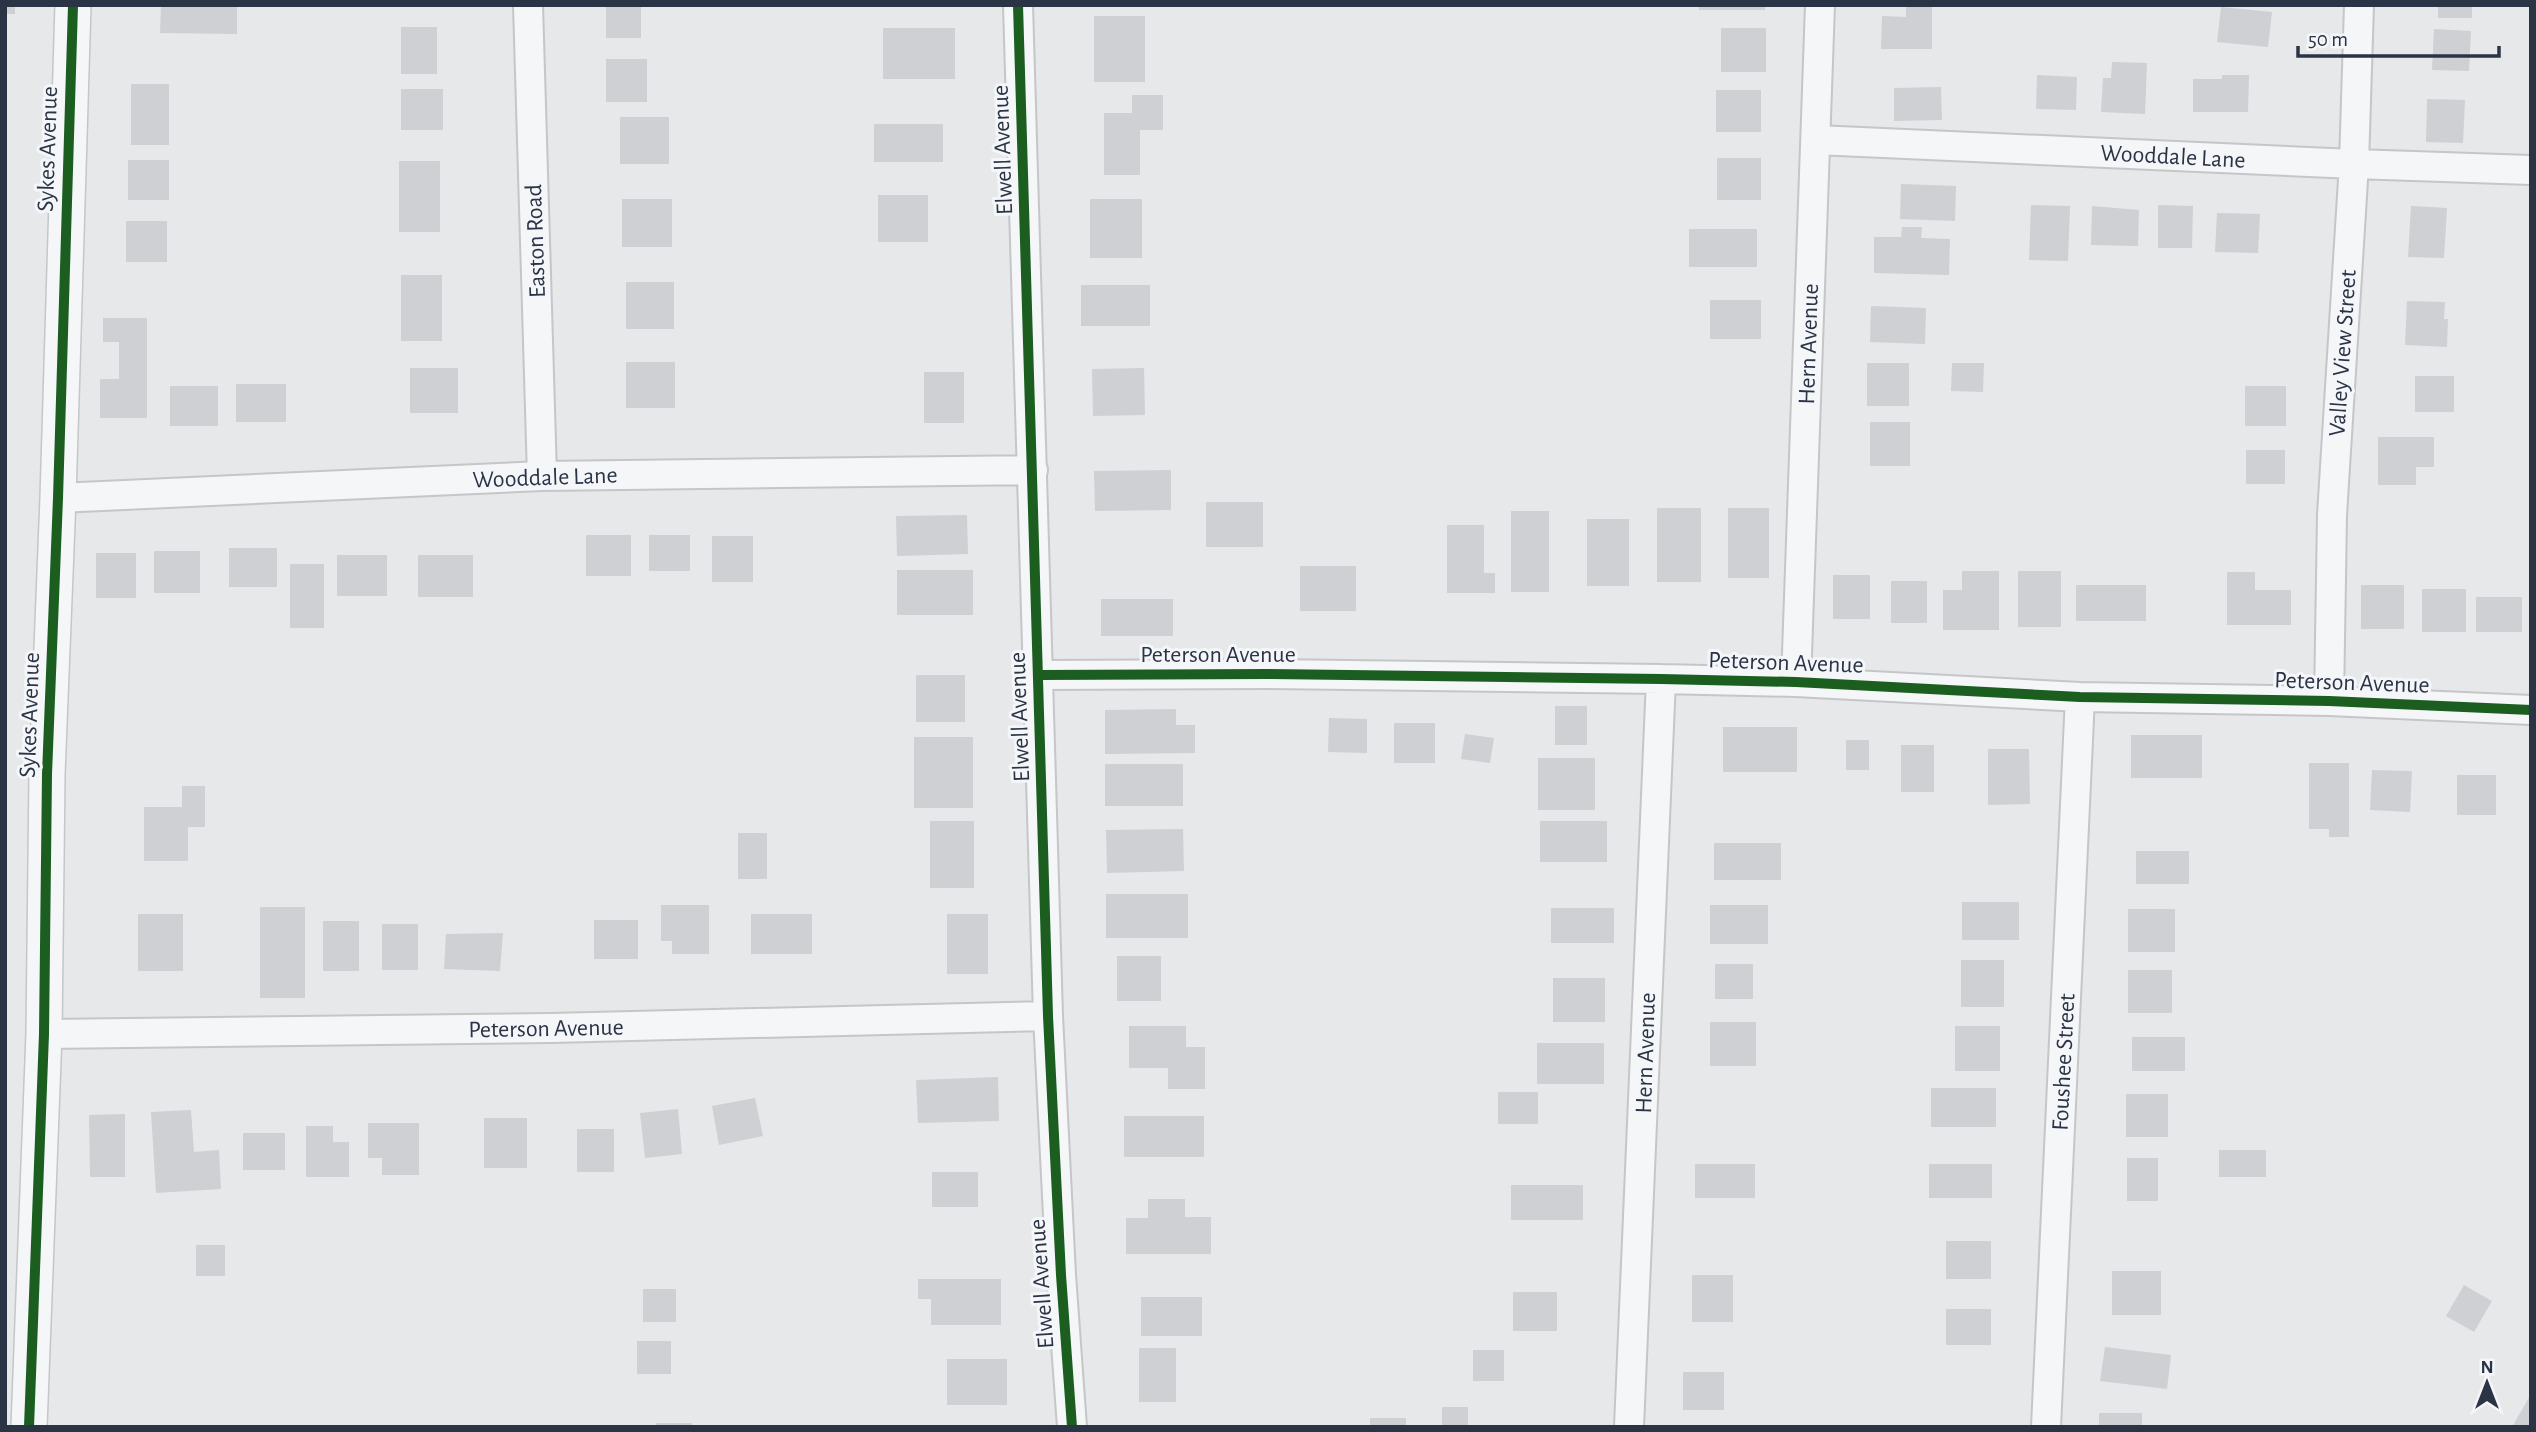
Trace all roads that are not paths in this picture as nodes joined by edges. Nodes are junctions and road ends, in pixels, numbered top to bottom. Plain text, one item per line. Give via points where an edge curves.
1 (72, 5) edge
2 (528, 5) edge
3 (1018, 5) edge
4 (1820, 5) edge
5 (2358, 5) edge
6 (1816, 140) junction
7 (2354, 164) junction
8 (2531, 170) edge
9 (1033, 470) junction
10 (542, 476) junction
11 (58, 498) junction
12 (1039, 676) junction
13 (1661, 679) junction
14 (1796, 682) junction
15 (2080, 696) junction
16 (2329, 701) junction
17 (2531, 710) edge
18 (1048, 1016) junction
19 (44, 1034) junction
20 (29, 1427) edge
21 (1073, 1427) edge
22 (1629, 1427) edge
23 (2046, 1427) edge

1 - 11 street, Sykes Avenue
2 - 10 street, Easton Road
3 - 9 street, Elwell Avenue
4 - 6 street, Hern Avenue
5 - 7 street, Valley View Street
6 - 7 street, Wooddale Lane
6 - 14 street, Hern Avenue
7 - 8 street, Wooddale Lane
7 - 16 street, Valley View Street via 2332,515
9 - 10 street, Wooddale Lane
9 - 12 street, Elwell Avenue
10 - 11 street, Wooddale Lane
11 - 19 street, Sykes Avenue via 47,774
12 - 13 street, Peterson Avenue
12 - 18 street, Elwell Avenue
13 - 14 street, Peterson Avenue
13 - 22 street, Hern Avenue
14 - 15 street, Peterson Avenue
15 - 16 street, Peterson Avenue
15 - 23 street, Foushee Street
16 - 17 street, Peterson Avenue
18 - 19 street, Peterson Avenue
18 - 21 street, Elwell Avenue
19 - 20 street, Sykes Avenue

